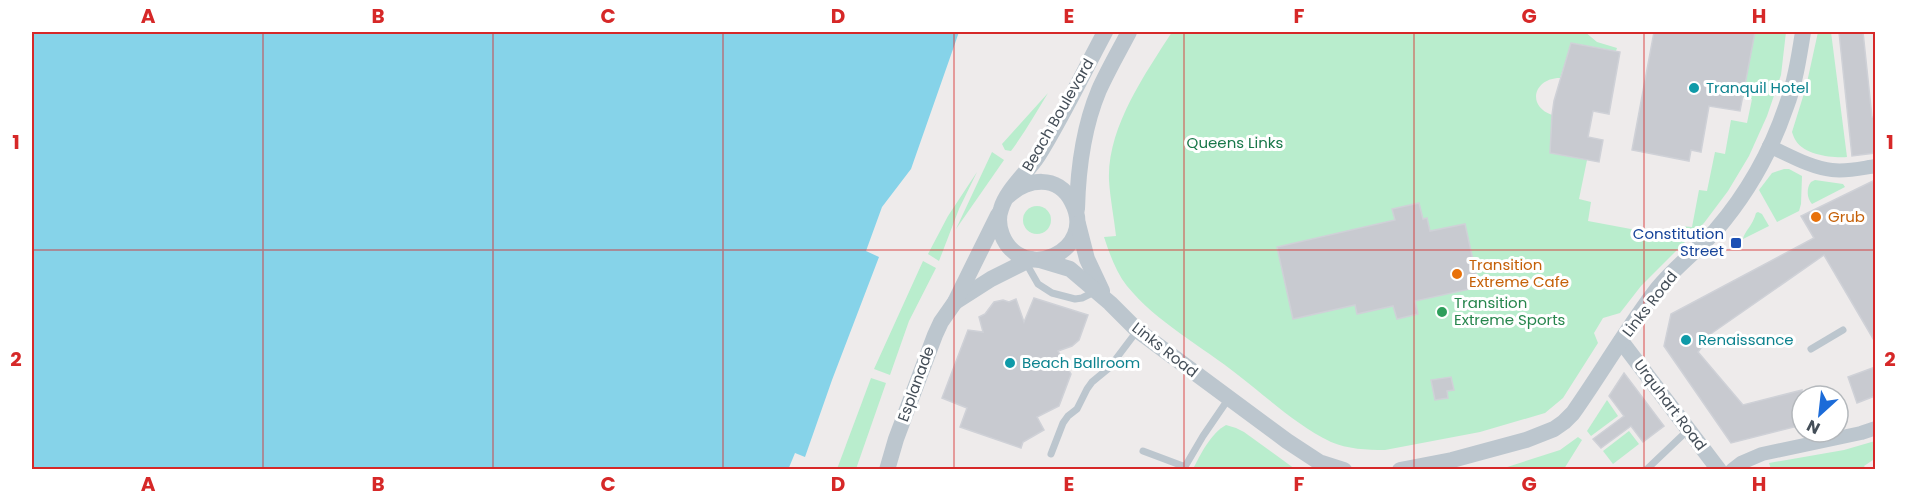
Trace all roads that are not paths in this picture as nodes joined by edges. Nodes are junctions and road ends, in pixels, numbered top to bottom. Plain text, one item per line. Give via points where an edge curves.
1 (1105, 32) edge
2 (1129, 32) edge
3 (1803, 32) edge
4 (1769, 146) junction
5 (1875, 166) edge
6 (1004, 203) junction
7 (1077, 218) junction
8 (1029, 259) junction
9 (1096, 291) junction
10 (955, 302) junction
11 (1110, 303) junction
12 (1137, 330) junction
13 (1843, 330) dead end
14 (1621, 341) junction
15 (1811, 349) dead end
16 (1229, 398) junction
17 (1875, 428) edge
18 (1689, 429) junction
19 (1143, 451) dead end
20 (1051, 454) dead end
21 (1183, 468) edge
22 (887, 470) edge
23 (1344, 470) edge
24 (1400, 470) edge
25 (1646, 470) edge
26 (1719, 470) edge
27 (1732, 470) edge

1 - 6 street, Beach Boulevard via 1038,156
2 - 7 street, Beach Boulevard via 1099,90 1087,125 1077,176
3 - 4 street, Links Road via 1794,81
4 - 5 street via 1830,170
4 - 14 street, Links Road via 1725,218 1663,282
6 - 7 street via 1016,188 1040,181 1063,190 1071,199
6 - 8 street via 999,219 1004,241
6 - 10 street, Esplanade
7 - 8 street via 1069,246 1050,258
7 - 11 street, Links Road via 1087,259
8 - 9 street, Links Road via 1070,269
8 - 9 lane via 1038,284 1052,293 1075,299
8 - 10 street, Esplanade
9 - 11 street, Links Road
10 - 22 street, Esplanade via 930,347
11 - 12 street, Links Road
12 - 16 street, Links Road
12 - 20 lane via 1068,416
13 - 15 lane
14 - 18 street, Urquhart Road
14 - 24 street, Links Road via 1573,413 1554,429 1502,447
16 - 21 lane
16 - 23 street, Links Road via 1304,453
17 - 27 street via 1762,454
18 - 25 lane
18 - 26 street, Urquhart Road
19 - 21 lane

